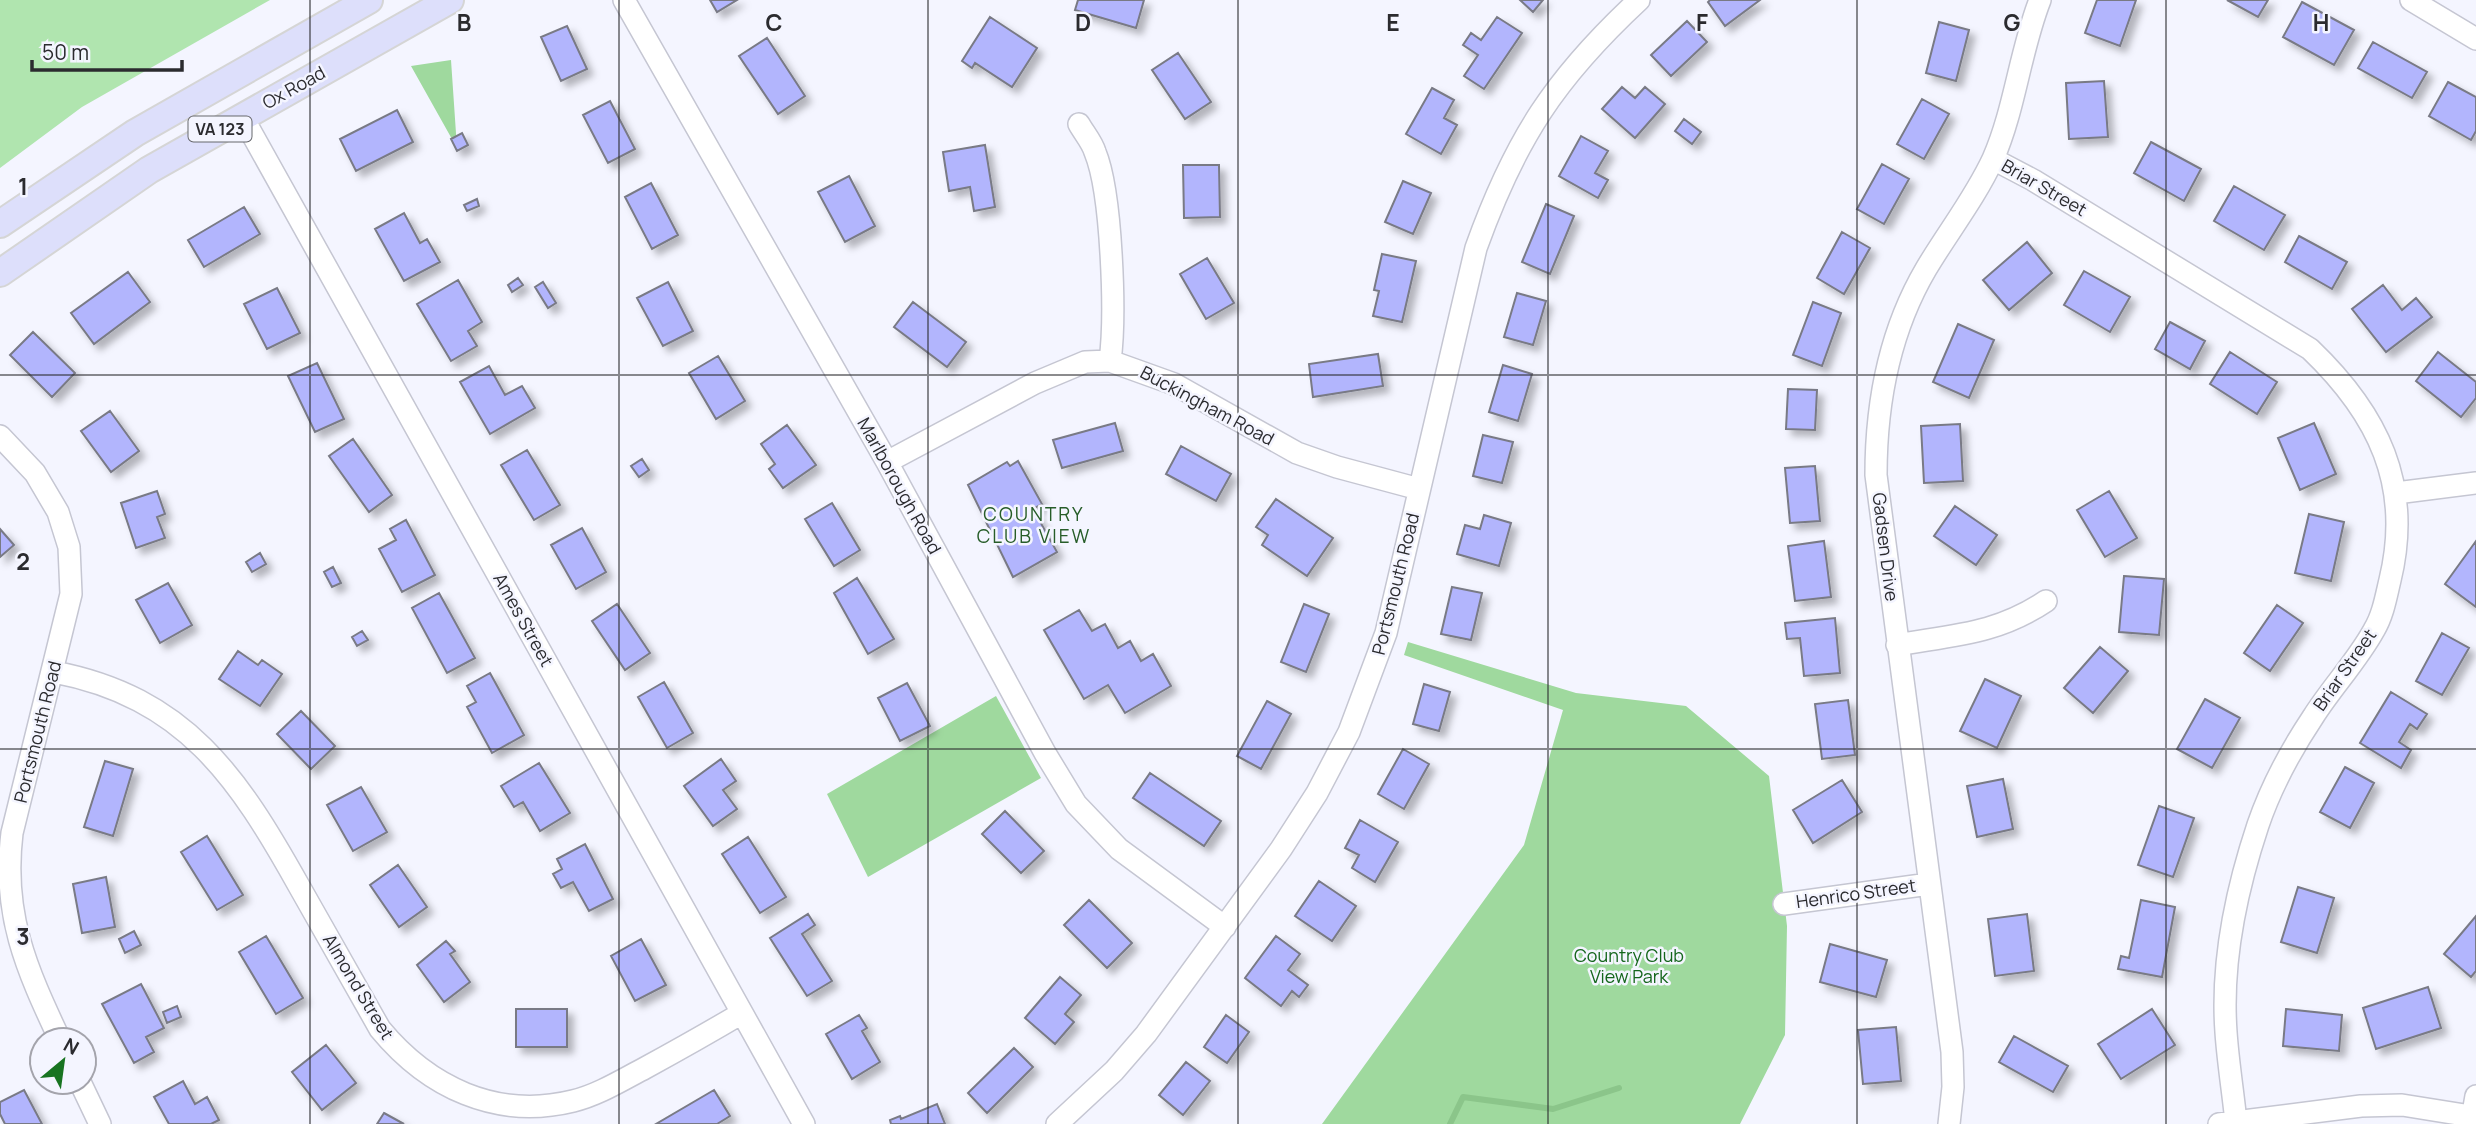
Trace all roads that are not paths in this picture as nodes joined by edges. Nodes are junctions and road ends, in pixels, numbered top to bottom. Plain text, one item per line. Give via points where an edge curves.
1 (369, 0) edge
2 (450, 0) edge
3 (624, 0) edge
4 (1639, 0) edge
5 (2040, 0) edge
6 (2411, 0) edge
7 (2476, 39) edge
8 (242, 116) junction
9 (1079, 124) dead end
10 (1993, 159) junction
11 (0, 225) edge
12 (0, 273) edge
13 (1110, 361) junction
14 (0, 436) edge
15 (887, 463) junction
16 (2476, 482) edge
17 (1419, 489) junction
18 (2396, 494) junction
19 (2046, 601) dead end
20 (1897, 645) junction
21 (54, 671) junction
22 (1929, 884) junction
23 (1784, 904) dead end
24 (6, 919) edge
25 (1225, 927) junction
26 (742, 1013) junction
27 (53, 1026) edge
28 (87, 1096) edge
29 (2473, 1112) edge
30 (2227, 1123) edge
31 (100, 1124) edge
32 (804, 1124) edge
33 (1056, 1124) edge
34 (1949, 1124) edge

1 - 11 main road, VA 123 via 135,133
2 - 8 main road, Ox Road / VA 123
3 - 15 street, Marlborough Road
4 - 17 street, Portsmouth Road via 1562,80 1528,127 1497,187 1476,248
5 - 10 street, Gadsen Drive
6 - 7 street
8 - 12 main road, Ox Road / VA 123 via 149,170
8 - 26 street, Ames Street
9 - 13 street via 1095,150 1104,181 1113,311
10 - 18 street, Briar Street via 2310,349 2363,408 2379,439
10 - 20 street, Gadsen Drive via 1912,297 1882,388 1876,475
13 - 15 street, Buckingham Road via 1086,362 1035,383
13 - 17 street, Buckingham Road via 1174,384 1297,453
14 - 21 street, Portsmouth Road via 35,473 58,512 69,547 71,594
15 - 25 street, Marlborough Road via 1076,804 1119,849
16 - 18 street
17 - 25 street, Portsmouth Road via 1387,633 1349,732 1317,793
18 - 30 street, Briar Street via 2395,561 2382,612 2374,631 2283,766 2241,881 2225,994
19 - 20 street via 1995,629
20 - 22 street, Gadsen Drive
21 - 24 street, Portsmouth Road via 12,833
21 - 26 street, Almond Street via 93,679 151,707 186,730 219,762 262,821 380,1029 403,1057 448,1087 488,1101 528,1106 573,1101 606,1089
22 - 23 street, Henrico Street
22 - 34 street, Gadsen Drive via 1952,1052
24 - 27 street, Portsmouth Road
25 - 33 street, Portsmouth Road via 1114,1072
26 - 32 street, Ames Street
28 - 31 street
29 - 30 street via 2361,1106

